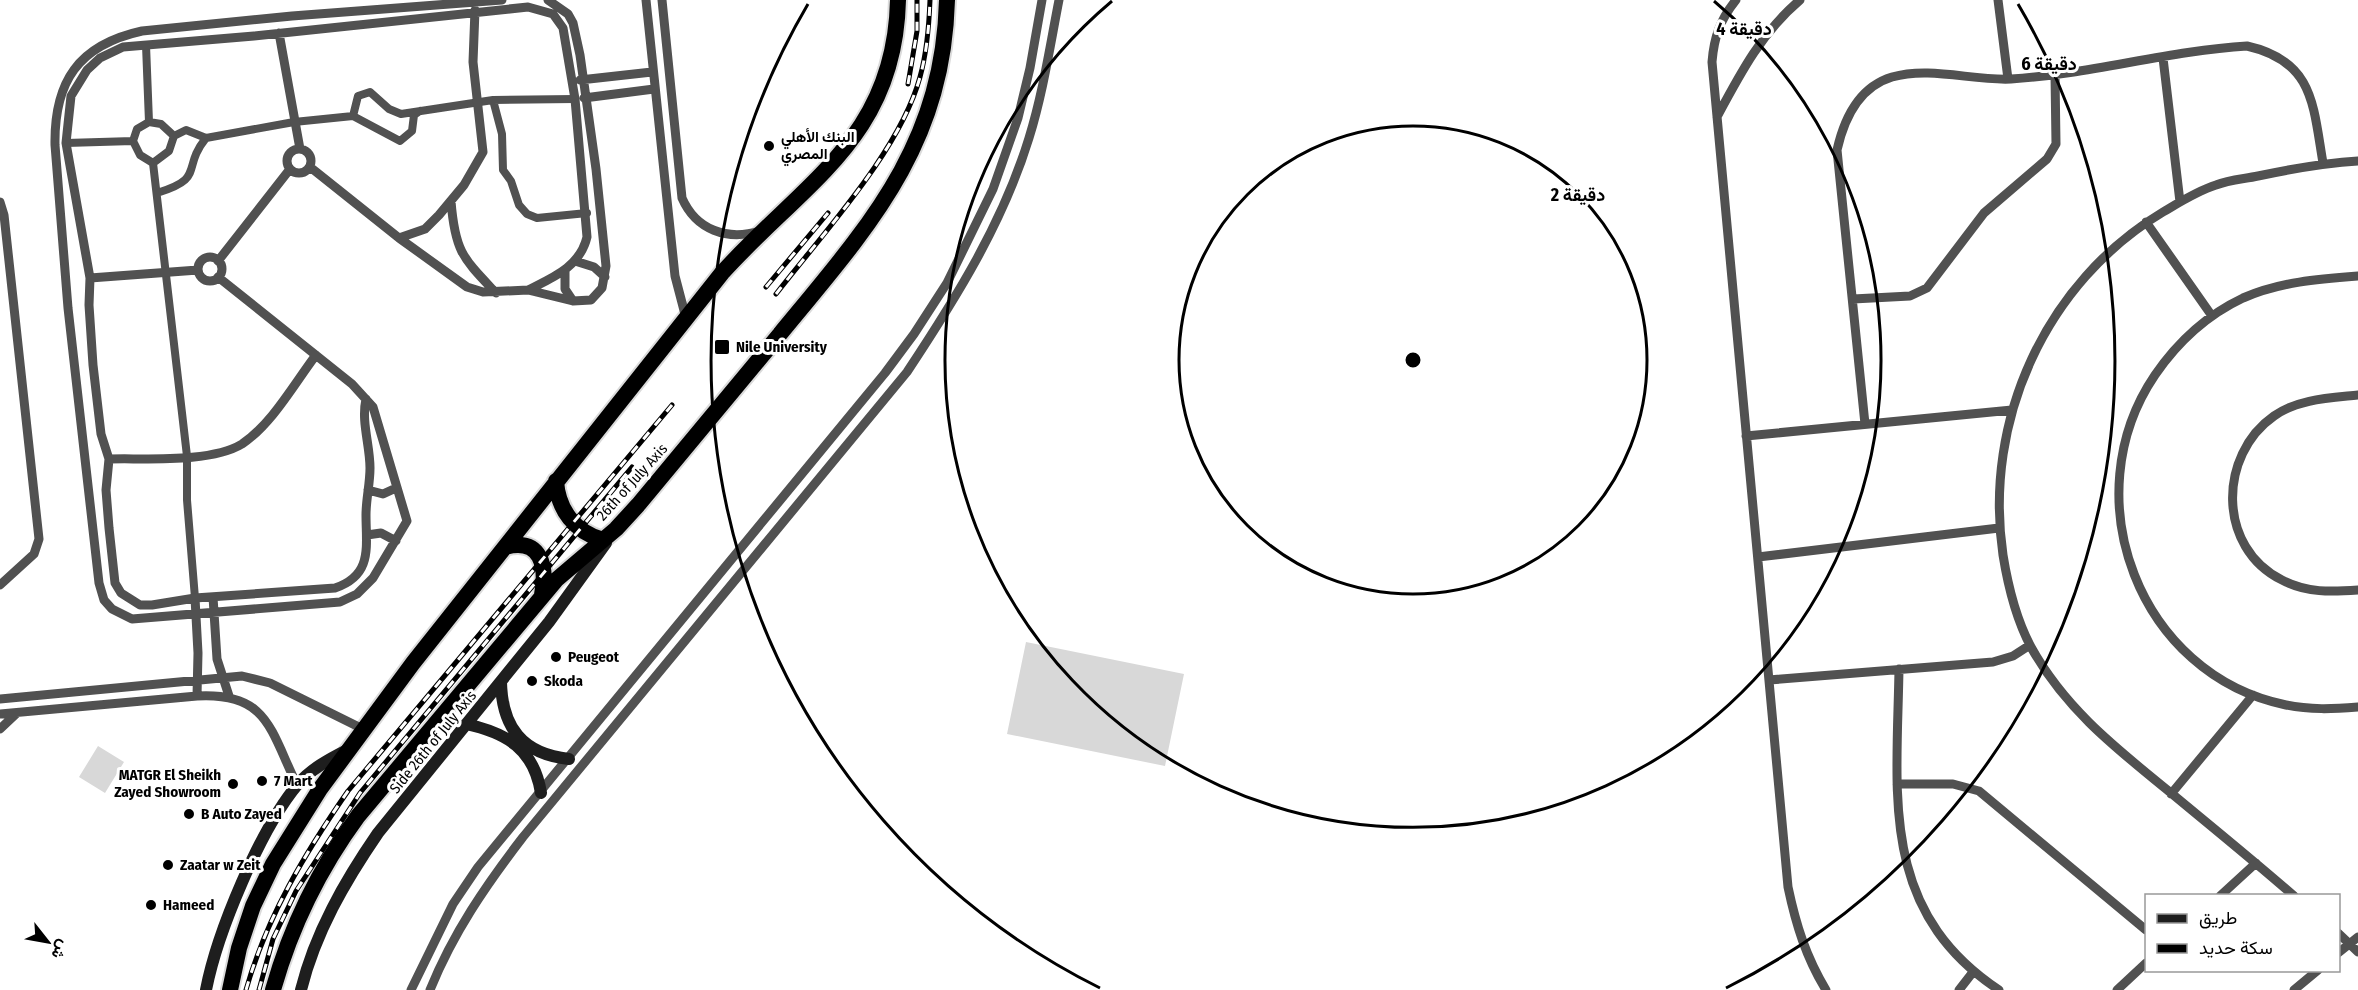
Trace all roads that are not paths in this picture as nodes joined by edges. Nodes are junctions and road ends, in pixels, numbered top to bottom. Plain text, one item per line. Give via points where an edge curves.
1 (502, 0) edge
2 (548, 0) edge
3 (646, 0) edge
4 (662, 0) edge
5 (898, 0) edge
6 (947, 0) edge
7 (1042, 0) edge
8 (1059, 0) edge
9 (1736, 0) edge
10 (1800, 0) edge
11 (1998, 0) edge
12 (476, 3) junction
13 (475, 14) junction
14 (292, 16) junction
15 (251, 21) junction
16 (294, 31) junction
17 (279, 33) junction
18 (120, 36) junction
19 (254, 36) junction
20 (146, 45) junction
21 (123, 47) junction
22 (2163, 58) junction
23 (652, 72) junction
24 (2055, 75) junction
25 (2008, 79) junction
26 (585, 80) junction
27 (573, 82) junction
28 (654, 89) junction
29 (587, 98) junction
30 (575, 99) junction
31 (494, 100) junction
32 (479, 101) junction
33 (420, 111) junction
34 (353, 116) junction
35 (1717, 117) junction
36 (149, 122) junction
37 (294, 122) junction
38 (174, 136) junction
39 (206, 138) junction
40 (134, 141) junction
41 (66, 143) junction
42 (300, 149) junction
43 (2358, 161) edge
44 (153, 163) junction
45 (2323, 163) junction
46 (310, 166) junction
47 (290, 169) junction
48 (157, 193) junction
49 (451, 201) junction
50 (0, 202) edge
51 (2180, 202) junction
52 (686, 206) junction
53 (666, 210) junction
54 (586, 213) junction
55 (2146, 222) junction
56 (762, 230) junction
57 (399, 238) junction
58 (63, 251) junction
59 (84, 251) junction
60 (218, 261) junction
61 (575, 261) junction
62 (198, 270) junction
63 (565, 271) junction
64 (165, 272) junction
65 (2358, 276) edge
66 (218, 277) junction
67 (605, 277) junction
68 (90, 278) junction
69 (528, 290) junction
70 (496, 293) junction
71 (1852, 299) junction
72 (573, 301) junction
73 (89, 305) junction
74 (68, 308) junction
75 (2212, 316) junction
76 (686, 318) junction
77 (316, 355) junction
78 (2358, 396) edge
79 (366, 399) junction
80 (2012, 410) junction
81 (1865, 424) junction
82 (101, 434) junction
83 (83, 435) junction
84 (1746, 436) junction
85 (187, 456) junction
86 (110, 459) junction
87 (556, 481) junction
88 (797, 481) junction
89 (396, 488) junction
90 (106, 490) junction
91 (368, 490) junction
92 (807, 490) junction
93 (88, 492) junction
94 (785, 495) junction
95 (796, 504) junction
96 (1999, 528) junction
97 (367, 534) junction
98 (609, 534) junction
99 (396, 542) junction
100 (505, 548) junction
101 (1758, 557) junction
102 (0, 585) edge
103 (2358, 590) edge
104 (542, 596) junction
105 (213, 597) junction
106 (195, 598) junction
107 (214, 613) junction
108 (196, 615) junction
109 (2030, 645) junction
110 (1899, 669) junction
111 (224, 676) junction
112 (196, 680) junction
113 (1769, 680) junction
114 (501, 682) junction
115 (2253, 695) junction
116 (197, 696) junction
117 (229, 696) junction
118 (0, 699) edge
119 (2358, 707) edge
120 (17, 713) junction
121 (0, 714) edge
122 (466, 724) junction
123 (0, 729) edge
124 (363, 729) junction
125 (348, 750) junction
126 (569, 759) junction
127 (1897, 784) junction
128 (297, 785) junction
129 (541, 793) junction
130 (2171, 794) junction
131 (2256, 863) junction
132 (2222, 894) edge
133 (2292, 894) edge
134 (2145, 929) edge
135 (2340, 934) edge
136 (2354, 940) edge
137 (2340, 951) edge
138 (2358, 952) edge
139 (2145, 964) edge
140 (1973, 972) junction
141 (2316, 972) edge
142 (206, 990) edge
143 (230, 990) edge
144 (273, 990) edge
145 (300, 990) edge
146 (411, 990) edge
147 (430, 990) edge
148 (1826, 990) edge
149 (1959, 990) edge
150 (1999, 990) edge
151 (2117, 990) edge
152 (2294, 990) edge

1 - 12 street
2 - 26 street via 568,14 573,23
3 - 23 street
4 - 52 street via 680,190
5 - 56 highway via 887,71 864,125 828,170
6 - 98 highway, 26th of July Axis via 935,86 911,153 889,195 855,244 652,488
7 - 88 street via 1018,118 972,236 909,342
8 - 92 street via 1029,139 979,257 907,372
9 - 35 street via 1723,16 1714,38
10 - 35 street via 1764,37
11 - 25 street
12 - 13 street
12 - 14 street
13 - 16 street
13 - 27 street via 528,7 553,14 563,28
13 - 32 street via 473,62
14 - 15 street
14 - 16 street via 290,25
15 - 18 street
15 - 19 street via 256,28
16 - 17 street
17 - 19 street
17 - 37 street
18 - 21 street
18 - 58 street via 99,45 83,59 72,72 57,107 55,145
19 - 20 street
20 - 21 street
20 - 36 street
21 - 41 street via 100,58 77,82 67,111
22 - 24 street
22 - 45 street via 2247,46 2286,60 2311,93
22 - 51 street
23 - 26 street
23 - 28 street
24 - 25 street
24 - 71 street via 2056,144 2047,159 1984,213 1927,288 1910,296
25 - 71 street via 1920,74 1892,77 1871,88 1854,105 1842,126 1838,150
26 - 27 street
26 - 29 street
27 - 30 street
28 - 29 street
28 - 53 street
29 - 30 street
29 - 67 street
30 - 31 street
30 - 54 street
31 - 32 street
31 - 54 street via 502,134 503,170 519,205 537,218
32 - 33 street
32 - 49 street via 483,152
33 - 34 street via 401,114 370,92 358,96
33 - 34 street via 414,115 412,131 400,141
34 - 37 street
35 - 84 street
36 - 38 street via 161,124
36 - 40 street via 137,129
37 - 39 street
37 - 42 street
38 - 39 street via 186,130
38 - 44 street via 169,151
39 - 48 street via 195,152 188,179
40 - 41 street
40 - 44 street via 140,155
41 - 59 street
42 - 46 street via 309,155
42 - 47 street via 294,149 287,158
43 - 45 street
44 - 48 street
45 - 51 street via 2216,185
46 - 47 street via 300,173
46 - 57 street
47 - 60 street
48 - 64 street
49 - 57 street via 425,229
49 - 70 street via 460,253
50 - 102 street via 6,226 39,539 34,554
51 - 55 street
52 - 53 street
52 - 56 street via 702,224 719,233 738,236
53 - 76 street via 676,286
54 - 61 street via 585,244
55 - 75 street
55 - 80 street via 2109,251 2056,315 2027,366
56 - 76 highway
57 - 70 street via 467,286
58 - 59 street
58 - 74 street
59 - 68 street
60 - 62 street via 205,258
60 - 66 street
61 - 63 street
61 - 67 street via 594,267
62 - 64 street
62 - 66 street via 205,280
63 - 69 street
63 - 72 street via 564,289
64 - 68 street
64 - 85 street
65 - 75 street via 2274,287
66 - 77 street
67 - 72 street via 598,295 591,300
68 - 73 street
69 - 70 street
69 - 72 street
71 - 81 street
73 - 74 street via 77,303
73 - 82 street
74 - 83 street
75 - 115 street via 2187,336 2147,386 2123,448 2118,513 2135,580 2155,617 2191,656 2216,676
76 - 87 highway
77 - 79 street
77 - 85 street via 262,425 242,444 226,452
78 - 103 street via 2297,404 2275,415 2256,431 2242,451 2234,474 2232,499 2235,523 2245,546 2260,565 2280,580 2311,590
79 - 89 street via 373,406 381,428
79 - 91 street
80 - 81 street
80 - 96 street via 2000,468
81 - 84 street
82 - 83 street via 94,438
82 - 86 street
83 - 93 street
84 - 101 street
85 - 86 street
85 - 106 street
86 - 90 street
87 - 98 highway via 561,505 569,519 581,530
87 - 100 highway
88 - 92 street
88 - 94 street
89 - 91 street via 383,494
89 - 99 street via 407,521
90 - 93 street via 98,487
90 - 106 street via 115,583 121,593 140,605
91 - 97 street
92 - 95 street
93 - 108 street via 104,600 132,619
94 - 95 street
94 - 126 street
95 - 147 street via 494,874 446,950
96 - 101 street
96 - 109 street via 2008,587
97 - 99 street via 381,533
97 - 105 street via 361,570 346,584
98 - 104 highway, 26th of July Axis via 571,565
98 - 114 main road, Side 26th of July Axis via 582,579
99 - 107 street via 366,586 340,602
100 - 104 highway via 529,548 541,559 545,575
100 - 124 highway
101 - 113 street
104 - 144 highway, 26th of July Axis via 338,843 305,901
105 - 106 street
105 - 107 street
106 - 108 street
107 - 108 street
107 - 111 street via 217,659
108 - 112 street
109 - 110 street via 1993,662
109 - 130 street via 2057,689 2091,728
110 - 113 street
110 - 127 street
111 - 112 street
111 - 117 street
111 - 124 street via 261,679
112 - 116 street
112 - 118 street
113 - 148 street via 1788,887 1797,929
114 - 122 main road, Side 26th of July Axis
114 - 126 main road via 503,710 515,732 544,754
115 - 119 street via 2317,710
115 - 130 street
116 - 117 street
116 - 120 street
117 - 128 street via 262,714
120 - 121 street
120 - 123 street
122 - 129 main road via 497,732 516,745 534,766
122 - 145 main road, Side 26th of July Axis via 359,861 326,922
124 - 125 highway
125 - 128 main road
125 - 143 highway via 273,864 253,906
126 - 129 street
127 - 134 street via 1953,784 1978,791
127 - 140 street via 1899,830 1907,870 1923,908 1945,943
128 - 142 main road via 261,843 234,901
129 - 146 street via 478,867 453,904
130 - 131 street
131 - 132 street
131 - 133 street
135 - 136 street
136 - 137 street
136 - 138 street
139 - 151 street
140 - 149 street
140 - 150 street
141 - 152 street

